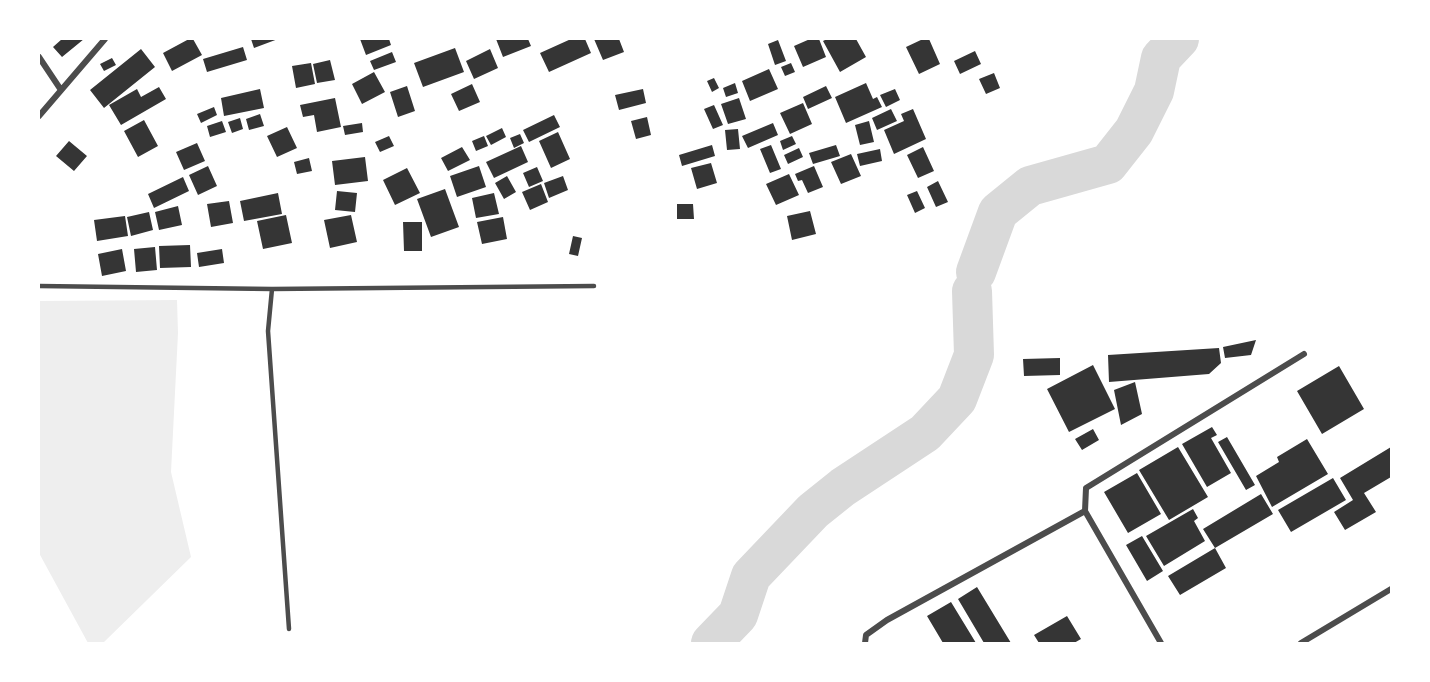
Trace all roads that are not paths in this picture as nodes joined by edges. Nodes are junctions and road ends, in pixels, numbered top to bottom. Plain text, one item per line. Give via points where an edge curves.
1 (105, 39) edge
2 (39, 57) edge
3 (61, 90) junction
4 (39, 116) edge
5 (39, 286) edge
6 (594, 286) dead end
7 (272, 289) junction
8 (1304, 354) dead end
9 (1084, 511) junction
10 (1391, 590) edge
11 (289, 629) dead end
12 (865, 643) edge
13 (1161, 643) edge
14 (1301, 643) edge

1 - 3 street
2 - 3 street
3 - 4 street
5 - 7 lane
6 - 7 lane
7 - 11 lane via 268,331
8 - 9 street via 1086,488
9 - 12 street via 887,620 866,635
9 - 13 street
10 - 14 street

